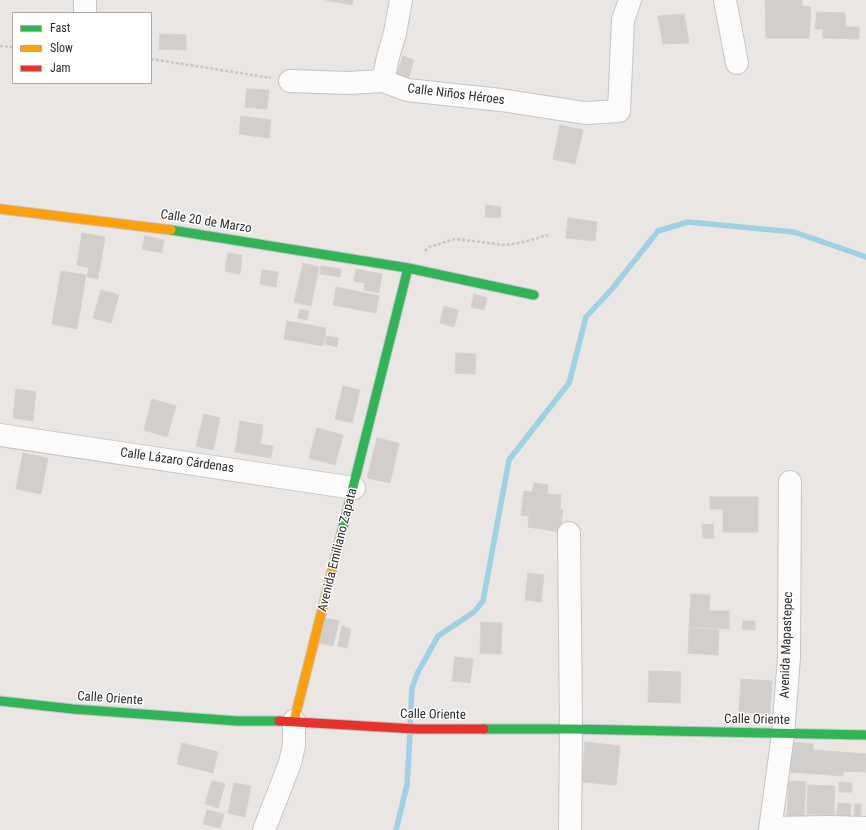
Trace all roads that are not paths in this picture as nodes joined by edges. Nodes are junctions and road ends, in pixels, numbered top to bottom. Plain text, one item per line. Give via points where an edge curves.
1 (85, 0) edge
2 (401, 0) edge
3 (630, 0) edge
4 (725, 0) edge
5 (86, 12) edge
6 (737, 63) dead end
7 (290, 81) road end
8 (383, 81) junction
9 (0, 209) edge
10 (408, 268) junction
11 (534, 295) dead end
12 (0, 435) edge
13 (790, 482) dead end
14 (354, 488) junction
15 (570, 533) dead end
16 (0, 701) edge
17 (294, 721) junction
18 (571, 729) junction
19 (783, 734) junction
20 (866, 735) edge
21 (866, 828) edge
22 (770, 829) edge
23 (264, 830) edge
24 (570, 830) edge

1 - 5 street
2 - 8 street
3 - 8 street, Calle Niños Héroes via 623,20 619,111 585,113 500,100 407,90
4 - 6 street
7 - 8 street, Calle Niños Héroes
9 - 10 street, Calle 20 de Marzo via 186,232
10 - 11 street, Calle 20 de Marzo
10 - 14 street, Avenida Emiliano Zapata
12 - 14 street, Calle Lázaro Cárdenas
13 - 19 street, Avenida Mapastepec via 789,657
14 - 17 street, Avenida Emiliano Zapata
15 - 18 street
16 - 17 street, Calle Oriente via 237,722
17 - 18 street, Calle Oriente via 416,729
17 - 23 street, Avenida Emiliano Zapata via 294,745 290,763
18 - 19 street, Calle Oriente
18 - 24 street
19 - 20 street, Calle Oriente
19 - 22 street, Avenida Mapastepec
21 - 22 street

